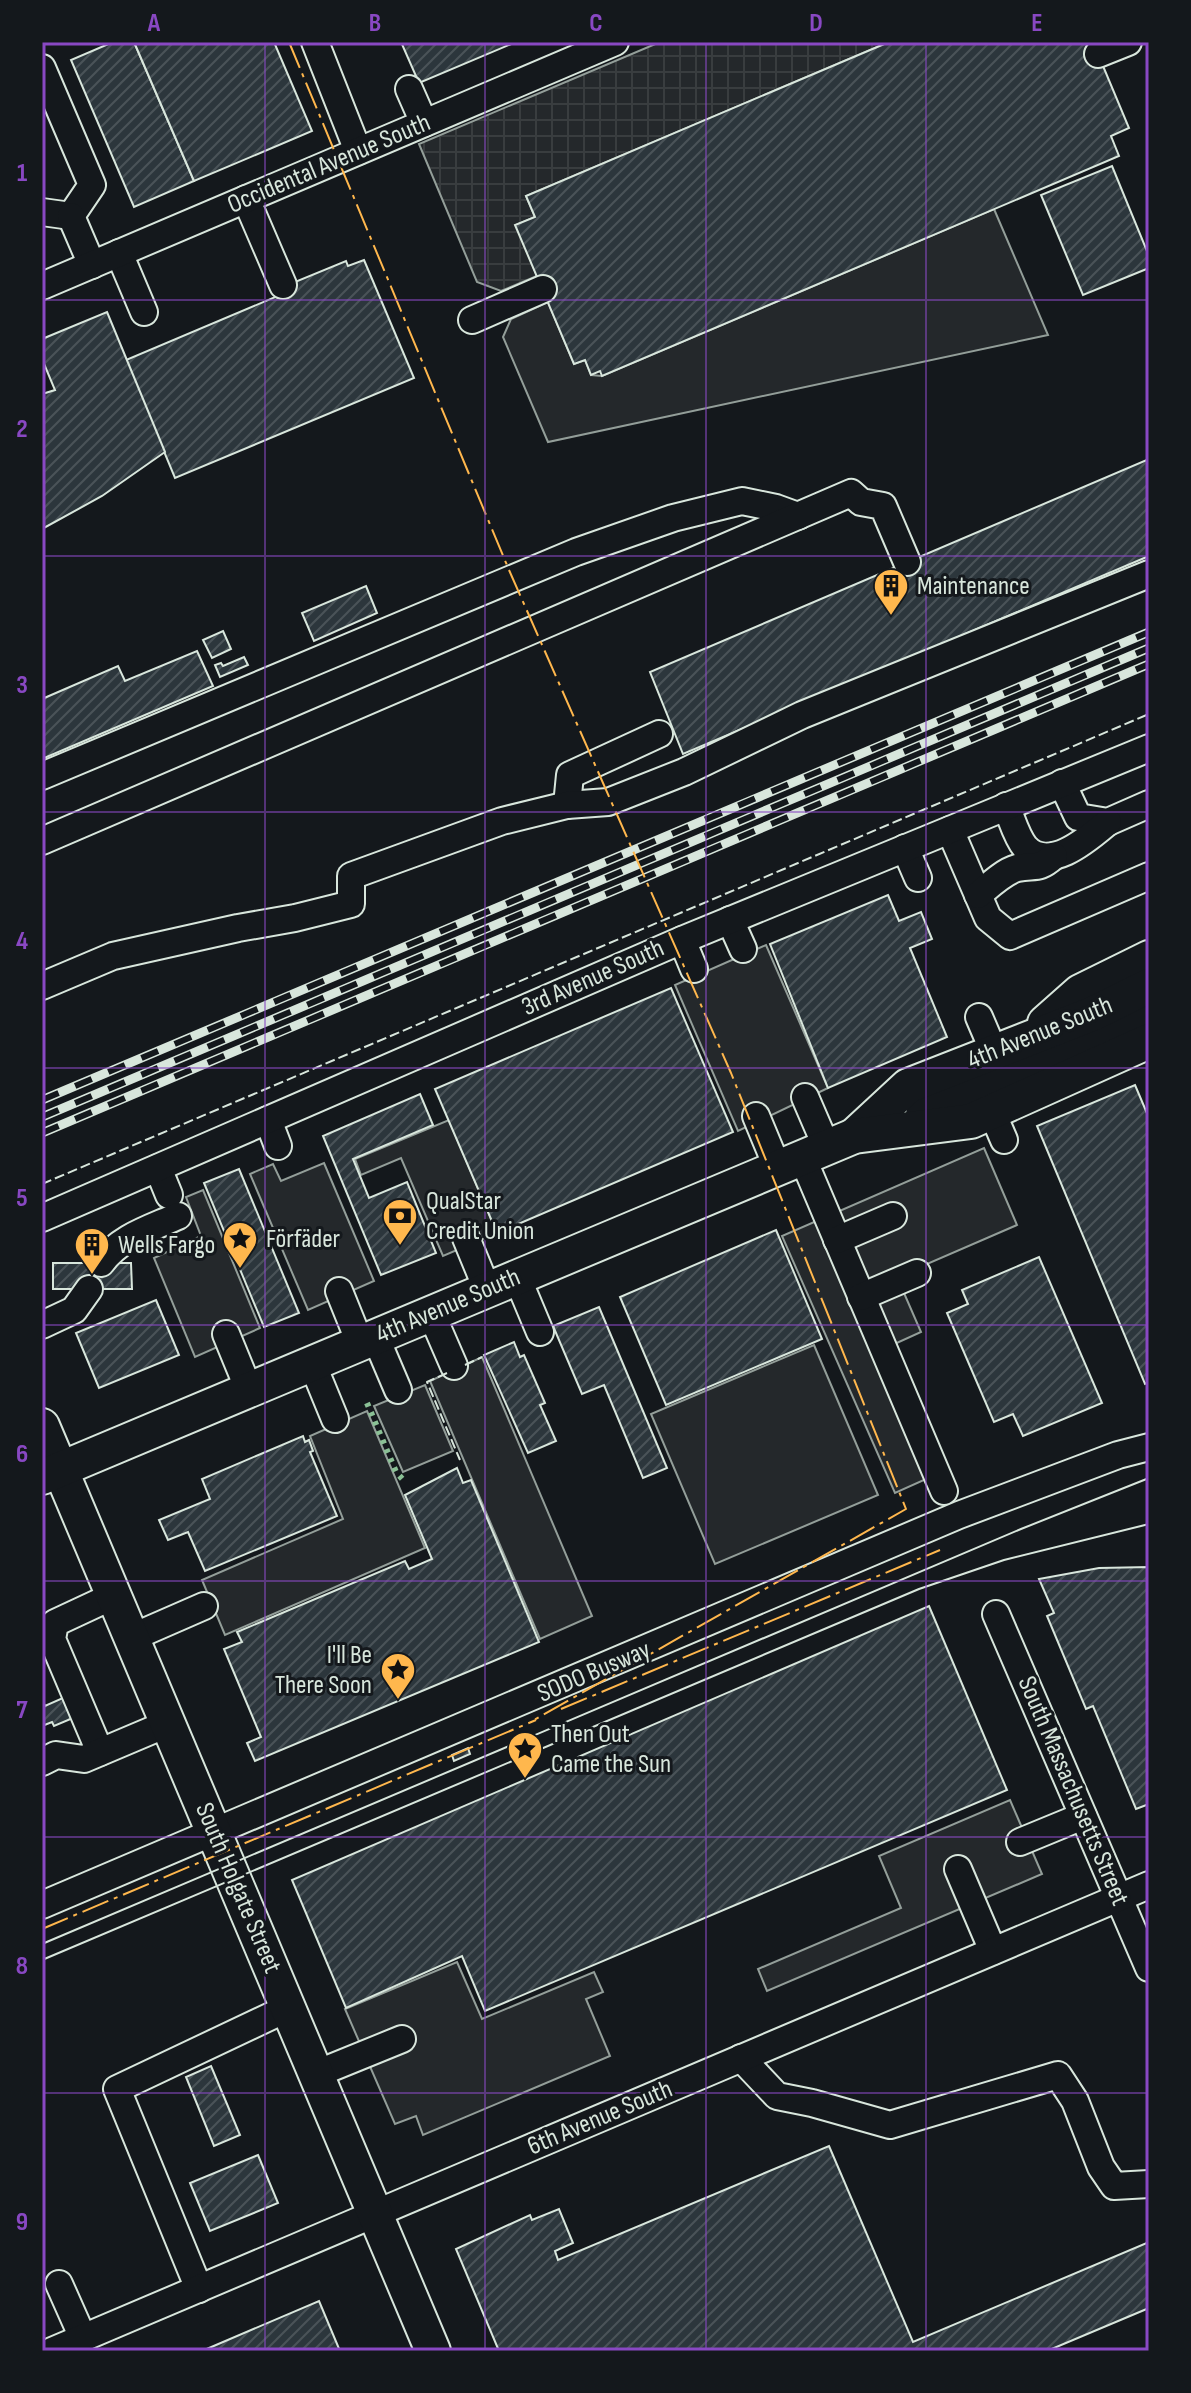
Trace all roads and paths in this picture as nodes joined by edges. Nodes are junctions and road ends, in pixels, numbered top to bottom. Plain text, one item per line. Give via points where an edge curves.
1 (315, 42) edge
2 (615, 42) edge
3 (1128, 42) edge
4 (1098, 54) dead end
5 (42, 68) edge
6 (409, 89) dead end
7 (424, 123) junction
8 (358, 160) junction
9 (246, 199) junction
10 (42, 212) edge
11 (71, 216) junction
12 (119, 253) junction
13 (92, 265) junction
14 (283, 285) dead end
15 (42, 286) edge
16 (543, 289) dead end
17 (144, 312) dead end
18 (472, 320) dead end
19 (798, 516) junction
20 (907, 562) dead end
21 (1149, 574) edge
22 (659, 734) dead end
23 (1149, 748) edge
24 (42, 776) edge
25 (1062, 783) junction
26 (1149, 804) edge
27 (567, 805) junction
28 (1006, 806) junction
29 (1108, 822) junction
30 (950, 830) junction
31 (42, 841) edge
32 (905, 848) junction
33 (1054, 856) junction
34 (1149, 876) edge
35 (918, 878) dead end
36 (978, 895) junction
37 (730, 920) junction
38 (682, 940) junction
39 (743, 949) dead end
40 (1149, 958) edge
41 (694, 969) dead end
42 (42, 986) edge
43 (1149, 986) edge
44 (1149, 1015) edge
45 (979, 1017) dead end
46 (1026, 1040) junction
47 (1149, 1041) edge
48 (994, 1052) junction
49 (805, 1097) dead end
50 (756, 1116) dead end
51 (986, 1117) junction
52 (268, 1120) junction
53 (278, 1146) dead end
54 (816, 1153) junction
55 (158, 1168) junction
56 (893, 1216) dead end
57 (42, 1218) edge
58 (466, 1238) dead end
59 (837, 1240) junction
60 (101, 1263) dead end
61 (917, 1273) dead end
62 (502, 1283) junction
63 (89, 1289) dead end
64 (339, 1291) dead end
65 (861, 1297) junction
66 (431, 1313) junction
67 (42, 1325) edge
68 (540, 1332) dead end
69 (226, 1334) dead end
70 (368, 1339) junction
71 (312, 1363) junction
72 (454, 1366) dead end
73 (249, 1390) junction
74 (398, 1390) dead end
75 (335, 1419) dead end
76 (42, 1426) edge
77 (1149, 1447) edge
78 (51, 1473) edge
79 (944, 1491) dead end
80 (115, 1595) junction
81 (204, 1606) dead end
82 (996, 1614) dead end
83 (133, 1637) junction
84 (169, 1723) junction
85 (100, 1752) junction
86 (42, 1762) edge
87 (1083, 1816) junction
88 (215, 1832) junction
89 (1020, 1842) dead end
90 (958, 1869) dead end
91 (1149, 1885) edge
92 (1119, 1898) junction
93 (42, 1905) edge
94 (993, 1951) junction
95 (1149, 1968) edge
96 (288, 2008) junction
97 (402, 2039) dead end
98 (741, 2058) junction
99 (316, 2074) junction
100 (1149, 2184) edge
101 (375, 2213) junction
102 (59, 2284) dead end
103 (199, 2289) junction
104 (83, 2338) junction
105 (52, 2351) edge
106 (433, 2351) edge

1 - 8 street
2 - 7 street, Occidental Avenue South
3 - 4 street
5 - 11 street via 92,185
6 - 7 street
7 - 8 street, Occidental Avenue South
8 - 9 street, Occidental Avenue South via 300,189
9 - 12 street, Occidental Avenue South
9 - 14 street
10 - 11 street
11 - 13 street
12 - 13 street, Occidental Avenue South
12 - 17 street
13 - 15 street, Occidental Avenue South
16 - 18 street
19 - 20 street via 851,493 861,502 883,506
19 - 24 street via 742,501 659,523 576,552
19 - 31 street
21 - 27 street via 802,715 684,772 608,802
22 - 27 street via 570,775
23 - 25 street, 3rd Avenue South
25 - 28 street, 3rd Avenue South
25 - 29 street via 1078,817
26 - 29 street
27 - 42 street via 502,821 351,876 351,904 113,956
28 - 30 street, 3rd Avenue South
28 - 33 street via 1028,850
29 - 33 street via 1083,843
30 - 32 street, 3rd Avenue South
30 - 36 street
32 - 35 street
32 - 37 street, 3rd Avenue South
33 - 36 street via 1044,865 1016,868
34 - 36 street via 1010,936 988,918
37 - 38 street, 3rd Avenue South
37 - 39 street
38 - 41 street
38 - 52 street, 3rd Avenue South
40 - 46 main road via 1080,992
43 - 46 main road, 4th Avenue South
44 - 51 main road
45 - 48 street
46 - 48 main road, 4th Avenue South
47 - 51 main road, 4th Avenue South
48 - 54 main road, 4th Avenue South via 908,1086
49 - 54 street
50 - 54 street
51 - 54 main road via 919,1117
52 - 53 street
52 - 55 street, 3rd Avenue South
54 - 59 street
54 - 62 main road, 4th Avenue South
55 - 57 street, 3rd Avenue South
55 - 60 street via 173,1206 111,1249
56 - 59 street
58 - 62 street
59 - 65 street
61 - 65 street
62 - 66 main road, 4th Avenue South
62 - 68 street
63 - 67 street via 74,1310
64 - 70 street
65 - 79 street
66 - 70 main road, 4th Avenue South
66 - 72 street
69 - 73 street
70 - 71 main road, 4th Avenue South
70 - 74 street
71 - 73 main road, 4th Avenue South
71 - 75 street
73 - 78 main road, 4th Avenue South
76 - 78 main road, South Holgate Street
77 - 88 street, SODO Busway via 959,1515
78 - 80 main road, South Holgate Street
80 - 83 main road, South Holgate Street
80 - 85 street via 55,1623 52,1639
81 - 83 street
82 - 87 street, South Massachusetts Street
83 - 84 main road, South Holgate Street
84 - 85 street
84 - 88 main road, South Holgate Street
85 - 86 street via 84,1759 56,1755
87 - 89 street
87 - 92 street, South Massachusetts Street
88 - 93 street, SODO Busway
88 - 96 main road, South Holgate Street
90 - 94 street
91 - 92 street, 6th Avenue South
92 - 94 street, 6th Avenue South
92 - 95 street, South Massachusetts Street
94 - 98 street, 6th Avenue South
96 - 99 main road, South Holgate Street
96 - 103 street via 117,2089
97 - 99 street
98 - 100 street via 777,2096 890,2125 1058,2075 1114,2186
98 - 101 street, 6th Avenue South
99 - 101 main road, South Holgate Street
101 - 103 street, 6th Avenue South
101 - 106 main road, South Holgate Street
102 - 104 street
103 - 104 street, 6th Avenue South
104 - 105 street, 6th Avenue South

